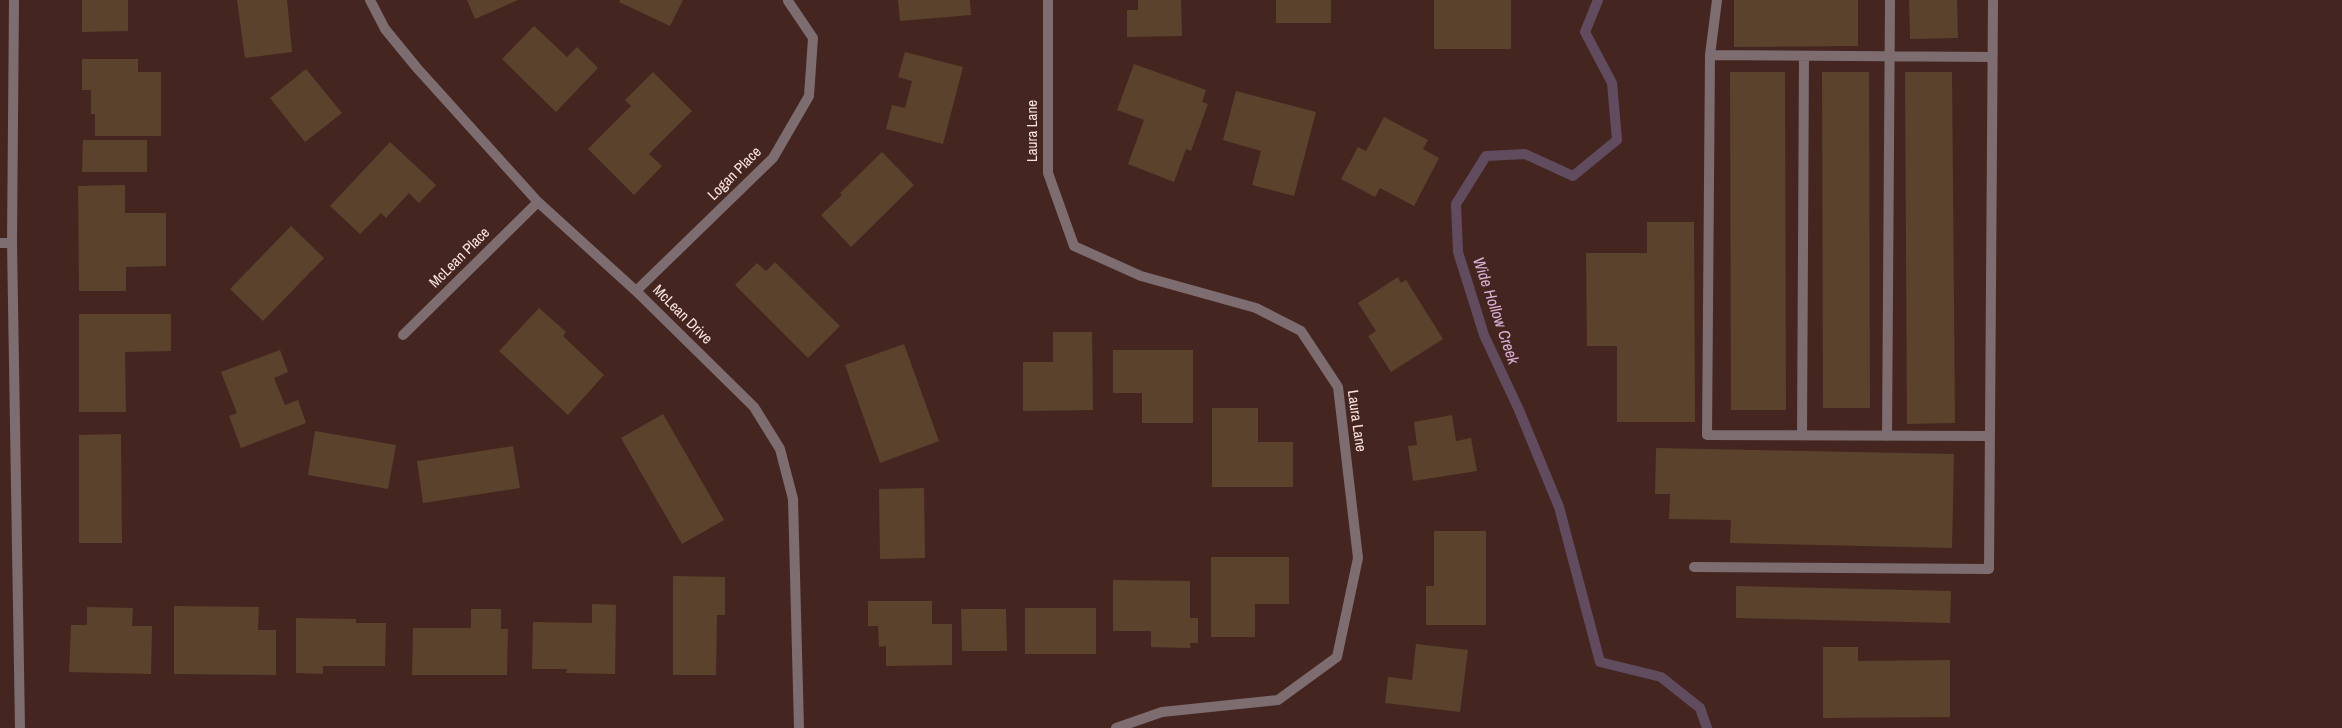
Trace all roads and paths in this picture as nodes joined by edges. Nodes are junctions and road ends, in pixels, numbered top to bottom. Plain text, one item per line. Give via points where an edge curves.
1 (14, 0) edge
2 (370, 0) edge
3 (1048, 0) edge
4 (1717, 0) edge
5 (1890, 0) edge
6 (1993, 0) edge
7 (788, 1) dead end
8 (1710, 55) junction
9 (1804, 56) junction
10 (1889, 56) junction
11 (1992, 57) junction
12 (538, 202) junction
13 (0, 243) edge
14 (12, 243) junction
15 (636, 291) junction
16 (403, 335) dead end
17 (1802, 435) junction
18 (1887, 436) junction
19 (1990, 436) junction
20 (1694, 566) dead end
21 (20, 728) edge
22 (799, 728) edge
23 (1116, 728) edge

1 - 14 street
2 - 12 street, McLean Drive via 386,29 412,62
3 - 23 street, Laura Lane via 1048,172 1074,246 1140,276 1256,308 1301,331 1338,387 1358,558 1337,658 1278,700 1162,712
4 - 8 street
5 - 10 street
6 - 11 street
7 - 15 street, Logan Place via 813,38 809,96 773,158
8 - 9 street
8 - 17 street via 1707,434
9 - 10 street
9 - 17 street
10 - 11 street
10 - 18 street
11 - 19 street
12 - 15 street, McLean Drive
12 - 16 street, McLean Place
13 - 14 street
14 - 21 street
15 - 22 street, McLean Drive via 754,407 780,449 793,499
17 - 18 street
18 - 19 street
19 - 20 street via 1989,569

